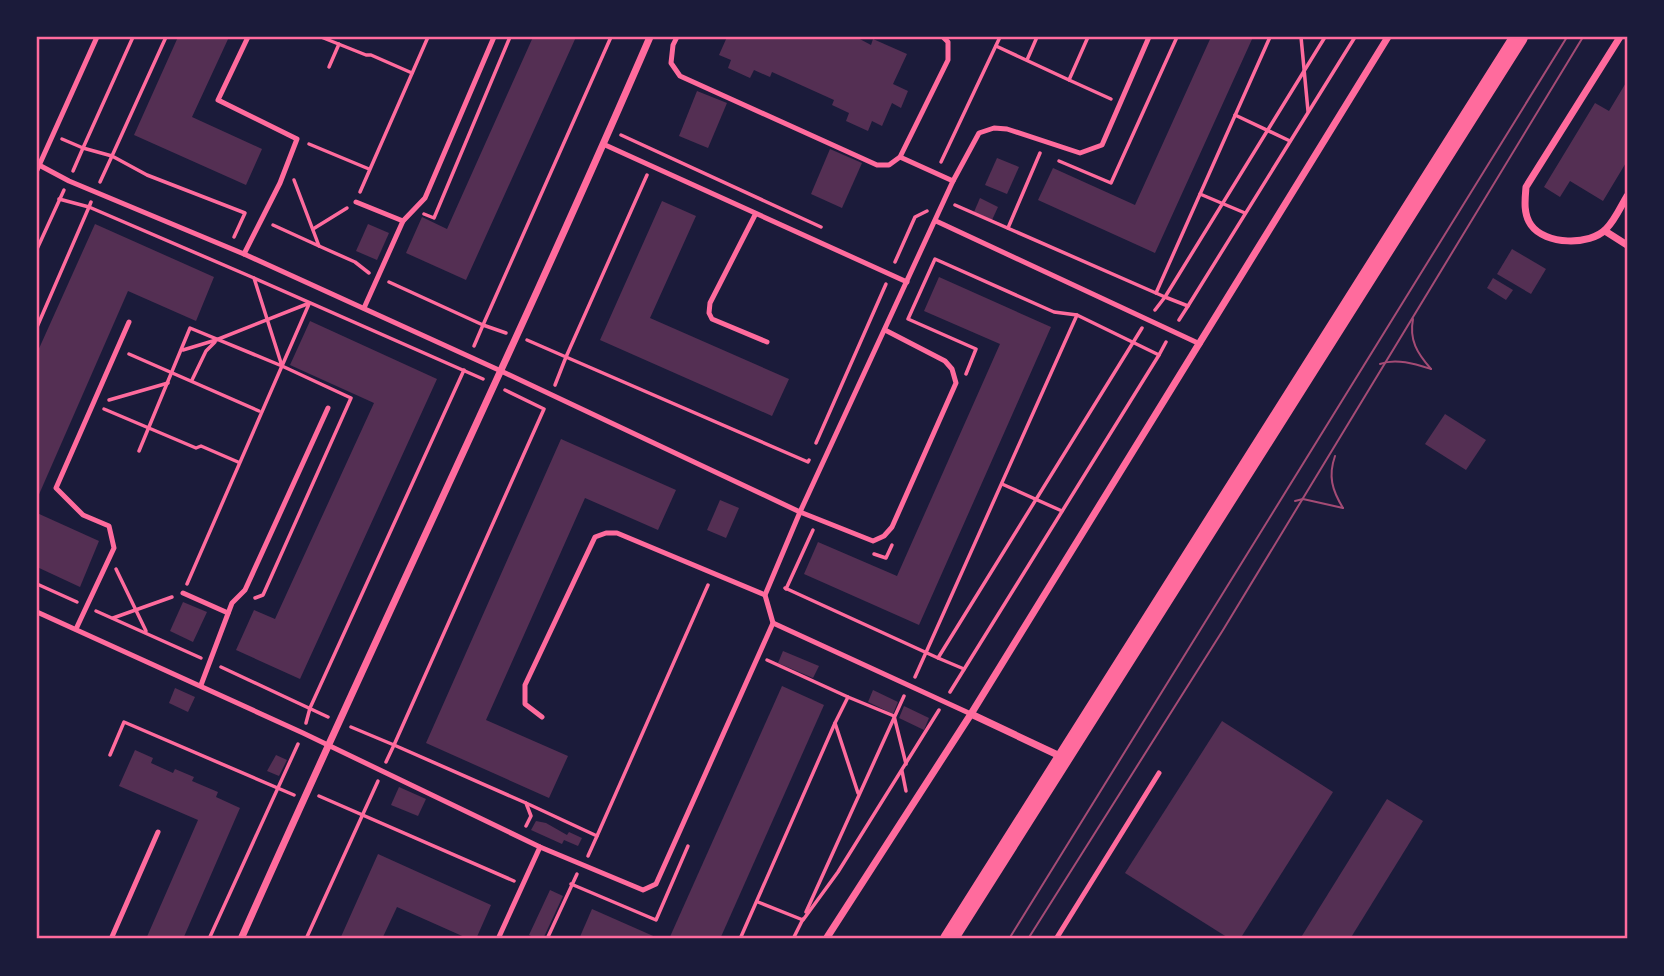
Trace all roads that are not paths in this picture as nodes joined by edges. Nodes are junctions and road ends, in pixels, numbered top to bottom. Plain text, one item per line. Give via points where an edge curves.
1 (97, 37) edge
2 (248, 37) edge
3 (494, 37) edge
4 (650, 37) edge
5 (677, 37) edge
6 (943, 37) edge
7 (1149, 37) edge
8 (1388, 37) edge
9 (1519, 37) edge
10 (1620, 37) edge
11 (603, 144) junction
12 (900, 157) junction
13 (38, 168) edge
14 (953, 181) junction
15 (1627, 196) edge
16 (356, 202) road end
17 (755, 215) junction
18 (402, 221) junction
19 (936, 221) junction
20 (1605, 231) junction
21 (1627, 245) edge
22 (244, 254) junction
23 (907, 282) junction
24 (365, 308) junction
25 (129, 322) dead end
26 (885, 330) junction
27 (768, 342) dead end
28 (1199, 344) junction
29 (501, 371) junction
30 (328, 408) dead end
31 (800, 512) junction
32 (183, 593) road end
33 (765, 595) junction
34 (37, 612) edge
35 (228, 613) junction
36 (773, 624) junction
37 (76, 629) junction
38 (201, 685) junction
39 (971, 714) junction
40 (542, 717) dead end
41 (328, 744) junction
42 (1063, 758) junction
43 (1159, 773) dead end
44 (158, 832) dead end
45 (540, 846) junction
46 (111, 939) edge
47 (241, 939) edge
48 (498, 939) edge
49 (827, 939) edge
50 (949, 939) edge
51 (1056, 939) edge

1 - 13 lane
2 - 22 lane via 218,100 297,139
3 - 18 lane via 425,198
4 - 11 street
5 - 12 lane via 671,63 680,76 877,165
6 - 12 lane via 948,43 948,60
7 - 14 lane via 1102,145 1080,153 994,128 979,133
8 - 28 street
9 - 42 main road
10 - 20 street via 1526,187 1525,208 1531,226 1557,241 1579,241
11 - 17 lane
11 - 29 street
12 - 14 lane
13 - 22 lane
14 - 19 lane
15 - 20 street
16 - 18 lane
17 - 23 lane
17 - 27 lane via 709,313 712,319
18 - 24 lane
19 - 23 lane
19 - 28 lane
20 - 21 street
22 - 24 lane
23 - 26 lane
24 - 29 lane
25 - 37 lane via 56,488 83,515 109,526 114,548
26 - 31 lane
26 - 31 lane via 945,361 956,383 892,527 873,541
28 - 39 street
29 - 31 lane
29 - 41 street
30 - 35 lane via 245,590
31 - 33 lane
32 - 35 lane
33 - 36 lane
33 - 40 lane via 617,533 595,537 525,685 525,704
34 - 37 lane
35 - 38 lane
36 - 39 lane
36 - 45 lane via 656,884 643,890
37 - 38 lane
38 - 41 lane
39 - 42 street
39 - 49 street
41 - 45 lane
41 - 47 street
42 - 50 main road
43 - 51 lane
44 - 46 lane
45 - 48 lane

